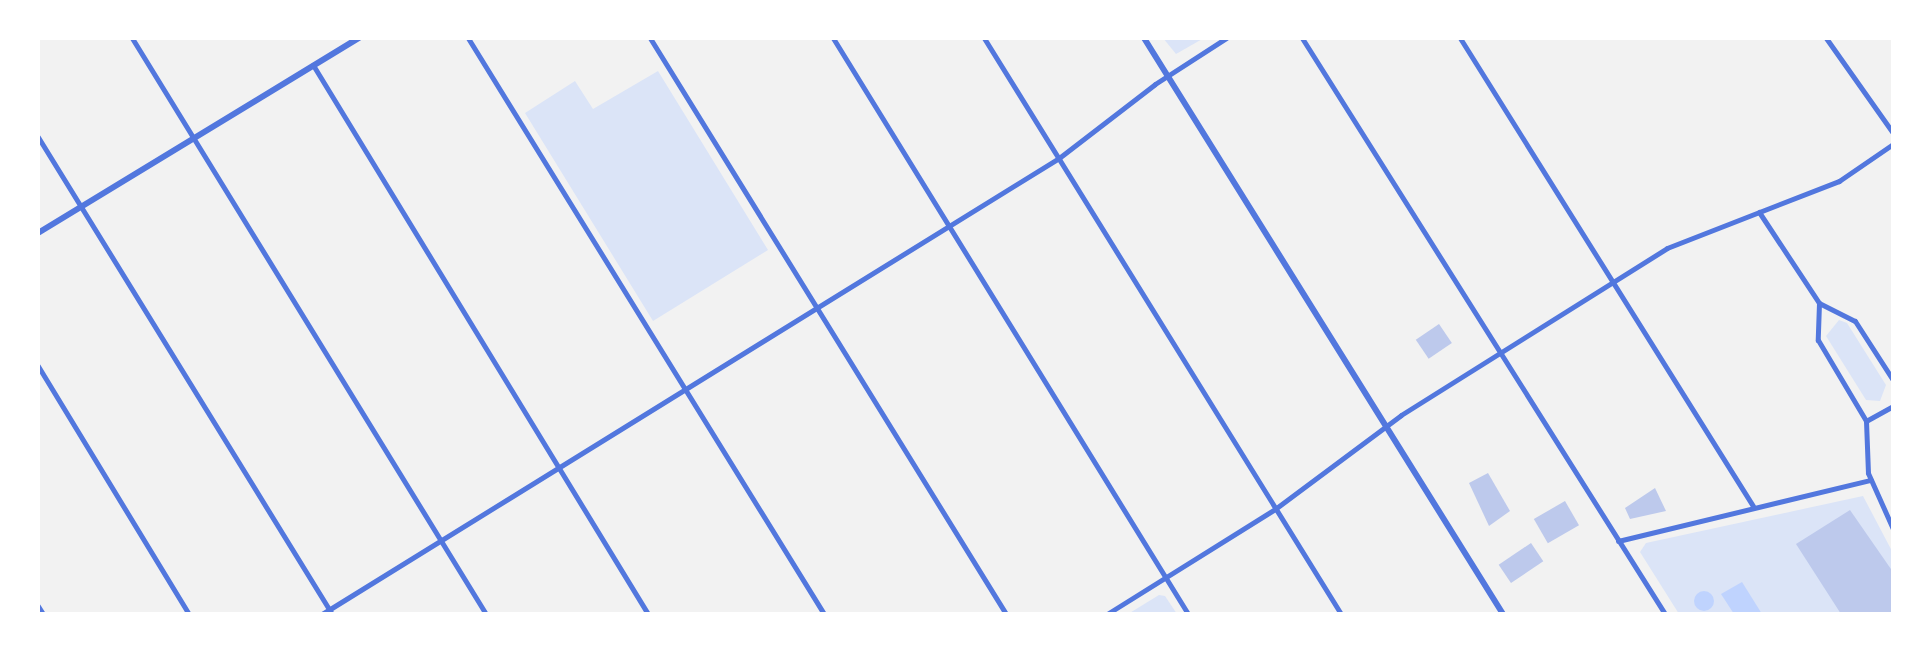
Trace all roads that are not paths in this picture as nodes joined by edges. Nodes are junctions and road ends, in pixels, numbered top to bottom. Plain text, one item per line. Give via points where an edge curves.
1 (132, 38) edge
2 (359, 38) edge
3 (468, 38) edge
4 (650, 38) edge
5 (833, 38) edge
6 (984, 38) edge
7 (1144, 38) edge
8 (1226, 38) edge
9 (1302, 38) edge
10 (1460, 38) edge
11 (1826, 38) edge
12 (313, 65) junction
13 (1168, 75) junction
14 (1893, 133) edge
15 (38, 137) edge
16 (193, 138) junction
17 (1893, 144) edge
18 (1059, 158) junction
19 (81, 207) junction
20 (1759, 212) junction
21 (949, 226) junction
22 (38, 233) edge
23 (1612, 281) junction
24 (1819, 303) junction
25 (816, 307) junction
26 (1499, 352) junction
27 (38, 366) edge
28 (1893, 380) edge
29 (686, 388) junction
30 (1893, 406) edge
31 (1866, 421) junction
32 (1386, 426) junction
33 (558, 467) junction
34 (1871, 480) junction
35 (1753, 506) junction
36 (1275, 509) junction
37 (1893, 529) edge
38 (440, 540) junction
39 (1618, 541) junction
40 (1165, 577) junction
41 (38, 606) edge
42 (330, 612) edge
43 (43, 614) edge
44 (189, 614) edge
45 (322, 614) edge
46 (486, 614) edge
47 (648, 614) edge
48 (824, 614) edge
49 (1006, 614) edge
50 (1107, 614) edge
51 (1188, 614) edge
52 (1341, 614) edge
53 (1503, 614) edge
54 (1665, 614) edge

1 - 16 street
2 - 12 street
3 - 29 street
4 - 25 street
5 - 21 street
6 - 18 street
7 - 13 street
8 - 13 street
9 - 26 street
10 - 23 street
11 - 14 street
12 - 16 street
12 - 33 street
13 - 18 street
13 - 32 street
15 - 19 street
16 - 19 street
16 - 38 street
17 - 20 street via 1839,181
18 - 21 street
18 - 36 street
19 - 22 street
19 - 42 street
20 - 23 street via 1667,248
20 - 24 street
21 - 25 street
21 - 40 street
23 - 26 street
23 - 35 street
24 - 28 street via 1855,321
24 - 31 street via 1818,340
25 - 29 street
25 - 49 street
26 - 32 street
26 - 39 street
27 - 44 street
29 - 33 street
29 - 48 street
30 - 31 street
31 - 34 street
32 - 36 street
32 - 53 street
33 - 38 street
33 - 47 street
34 - 35 street
34 - 37 street
35 - 39 street
36 - 40 street
36 - 52 street
38 - 42 street
38 - 46 street
39 - 54 street
40 - 50 street
40 - 51 street
41 - 43 street
42 - 45 street

